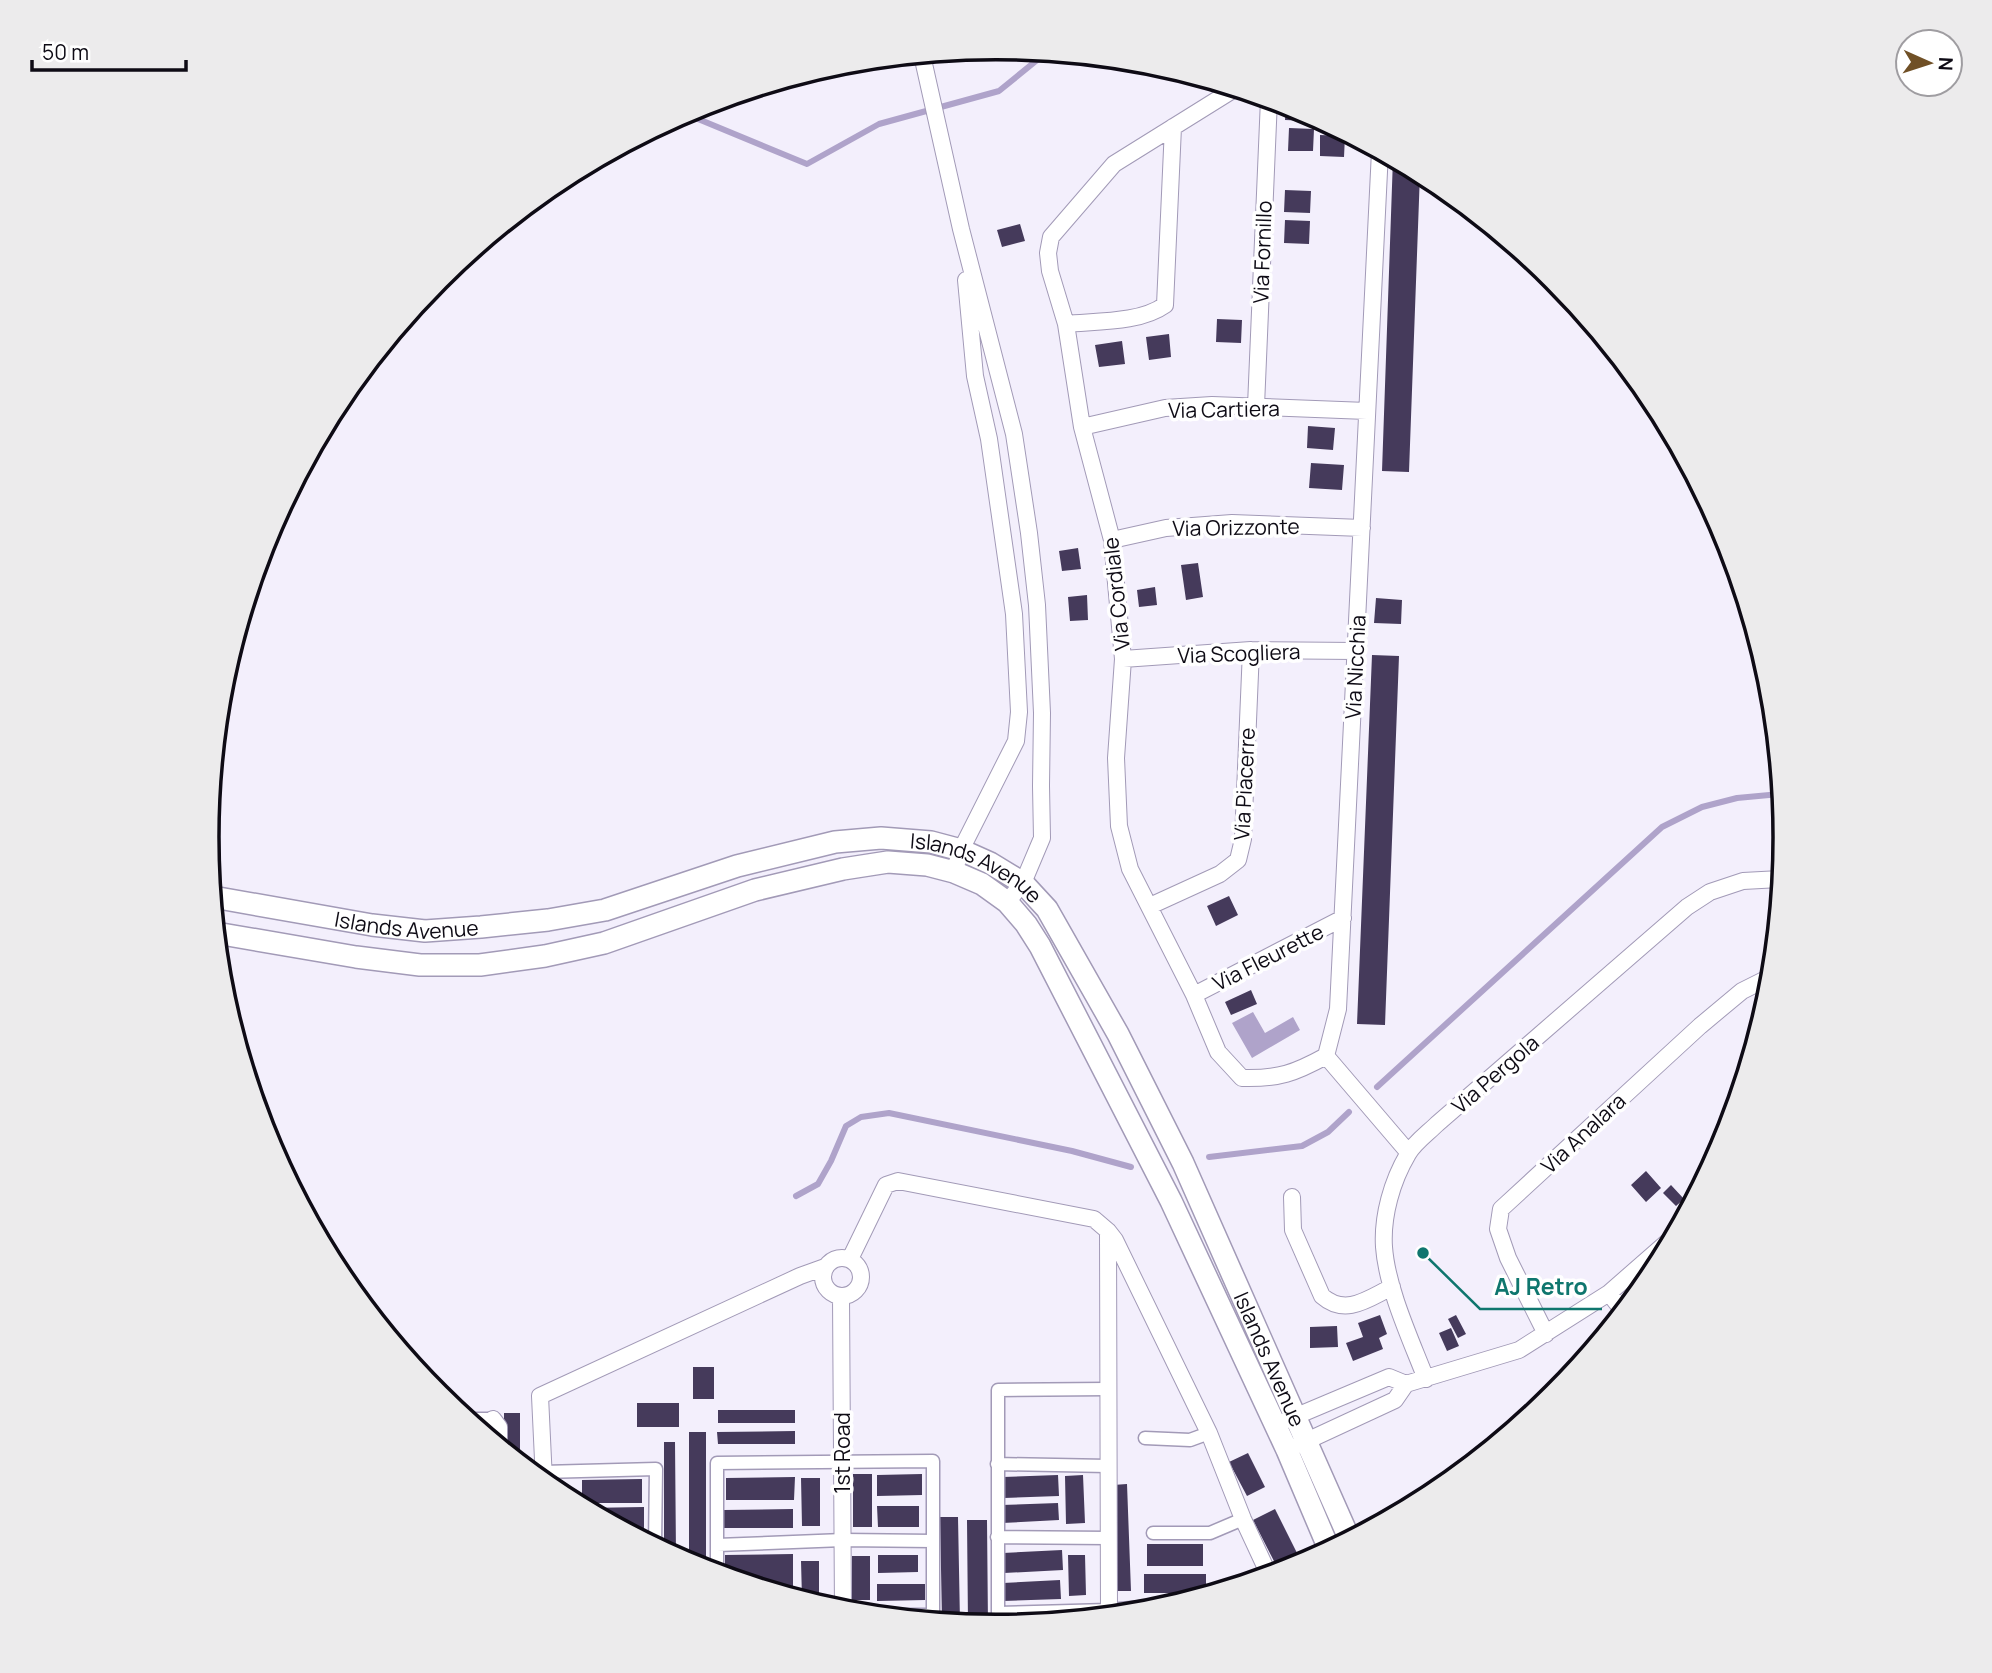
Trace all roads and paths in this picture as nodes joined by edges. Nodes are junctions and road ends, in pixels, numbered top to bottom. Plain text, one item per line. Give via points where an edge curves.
1 (924, 63) edge
2 (1226, 95) edge
3 (1269, 110) edge
4 (1173, 127) junction
5 (1379, 162) edge
6 (961, 229) junction
7 (1066, 324) junction
8 (1256, 406) junction
9 (1367, 411) junction
10 (1082, 427) junction
11 (1362, 528) junction
12 (1112, 540) junction
13 (1251, 650) junction
14 (1356, 651) junction
15 (1123, 659) junction
16 (1016, 741) junction
17 (1041, 742) junction
18 (961, 850) junction
19 (954, 872) junction
20 (1771, 880) edge
21 (1023, 883) junction
22 (222, 899) edge
23 (1007, 902) junction
24 (1150, 906) junction
25 (1343, 918) junction
26 (226, 935) edge
27 (1759, 982) edge
28 (1194, 995) junction
29 (1326, 1056) junction
30 (1408, 1152) junction
31 (1292, 1197) dead end
32 (1108, 1231) junction
33 (850, 1259) junction
34 (1647, 1259) edge
35 (825, 1267) junction
36 (1392, 1287) junction
37 (1609, 1293) junction
38 (841, 1296) junction
39 (1617, 1303) edge
40 (1546, 1334) junction
41 (1426, 1379) junction
42 (1406, 1384) junction
43 (1108, 1389) junction
44 (1295, 1416) junction
45 (482, 1419) edge
46 (493, 1419) joint
47 (1275, 1426) junction
48 (499, 1433) edge
49 (1209, 1433) junction
50 (1145, 1438) dead end
51 (1296, 1446) junction
52 (842, 1461) junction
53 (997, 1464) junction
54 (1108, 1466) junction
55 (544, 1468) edge
56 (554, 1475) edge
57 (1243, 1519) junction
58 (1345, 1530) edge
59 (652, 1533) edge
60 (1153, 1533) dead end
61 (998, 1537) junction
62 (1109, 1538) junction
63 (1326, 1539) edge
64 (843, 1540) junction
65 (933, 1541) junction
66 (717, 1545) junction
67 (717, 1561) edge
68 (1264, 1565) edge
69 (843, 1599) edge
70 (1108, 1605) edge
71 (933, 1611) edge
72 (998, 1614) edge

1 - 6 street
2 - 4 street, Via Cordiale
3 - 8 street, Via Fornillo
4 - 7 street, Via Cordiale via 1114,164 1051,237 1049,271
4 - 7 street via 1165,305 1139,317
5 - 9 street, Via Nicchia
6 - 16 street via 975,376 989,439 1014,614
6 - 17 street via 1014,434 1037,605
7 - 10 street, Via Cordiale
8 - 9 street, Via Cartiera
8 - 10 street, Via Cartiera via 1165,408
9 - 11 street, Via Nicchia
10 - 12 street, Via Cordiale
11 - 12 street, Via Orizzonte via 1232,523 1166,528
11 - 14 street, Via Nicchia
12 - 15 street, Via Cordiale
13 - 14 street, Via Scogliera
13 - 15 street, Via Scogliera
13 - 24 street, Via Piacerre via 1243,839 1238,860 1220,874
14 - 25 street, Via Nicchia
15 - 24 street, Via Cordiale via 1116,758 1119,826 1130,869
16 - 17 street
16 - 18 street
17 - 21 street via 1042,838
18 - 19 street
18 - 21 street, Islands Avenue
18 - 22 street, Islands Avenue via 881,838 835,842 737,866 606,910 425,931
19 - 23 street, Islands Avenue
19 - 26 street, Islands Avenue via 888,862 843,869 755,890 604,943 480,965 356,957
20 - 30 street, Via Pergola via 1744,881 1710,892 1687,907
21 - 23 street
21 - 44 street, Islands Avenue via 1047,909 1130,1058 1183,1163
23 - 47 street, Islands Avenue via 1040,946 1171,1201
24 - 28 street, Via Cordiale
25 - 28 street, Via Fleurette
25 - 29 street, Via Nicchia via 1338,1009
27 - 40 street, Via Analara via 1700,1026 1501,1209 1498,1229 1508,1258
28 - 29 street, Via Cordiale via 1218,1052 1242,1078 1269,1079
29 - 30 street
30 - 36 street, Via Pergola via 1385,1221 1384,1248
31 - 36 street via 1293,1230 1322,1296 1350,1306
32 - 33 street via 1094,1219 898,1181 886,1185
32 - 43 street
32 - 49 street
33 - 35 street via 831,1260
33 - 38 street via 862,1278 860,1285
34 - 37 street
35 - 38 street via 825,1286
35 - 55 street via 540,1396
36 - 41 street, Via Pergola
37 - 39 street
37 - 40 street
38 - 52 street, 1st Road
40 - 41 street via 1519,1350
41 - 42 street
42 - 44 street via 1388,1377
42 - 51 street via 1395,1401
43 - 53 street via 998,1390
43 - 54 street
44 - 47 street
44 - 51 street, Islands Avenue
45 - 46 street
46 - 48 street
47 - 51 street, Islands Avenue
49 - 50 street via 1190,1440
49 - 57 street
51 - 58 street, Islands Avenue
51 - 63 street, Islands Avenue
52 - 64 street, 1st Road
52 - 65 street via 933,1461
52 - 66 street via 717,1463
53 - 54 street
53 - 61 street
54 - 62 street
56 - 59 street via 656,1469
57 - 60 street via 1210,1533
57 - 68 street
61 - 62 street
61 - 72 street
62 - 70 street
64 - 65 street
64 - 66 street
64 - 69 street, 1st Road
65 - 71 street
66 - 67 street

